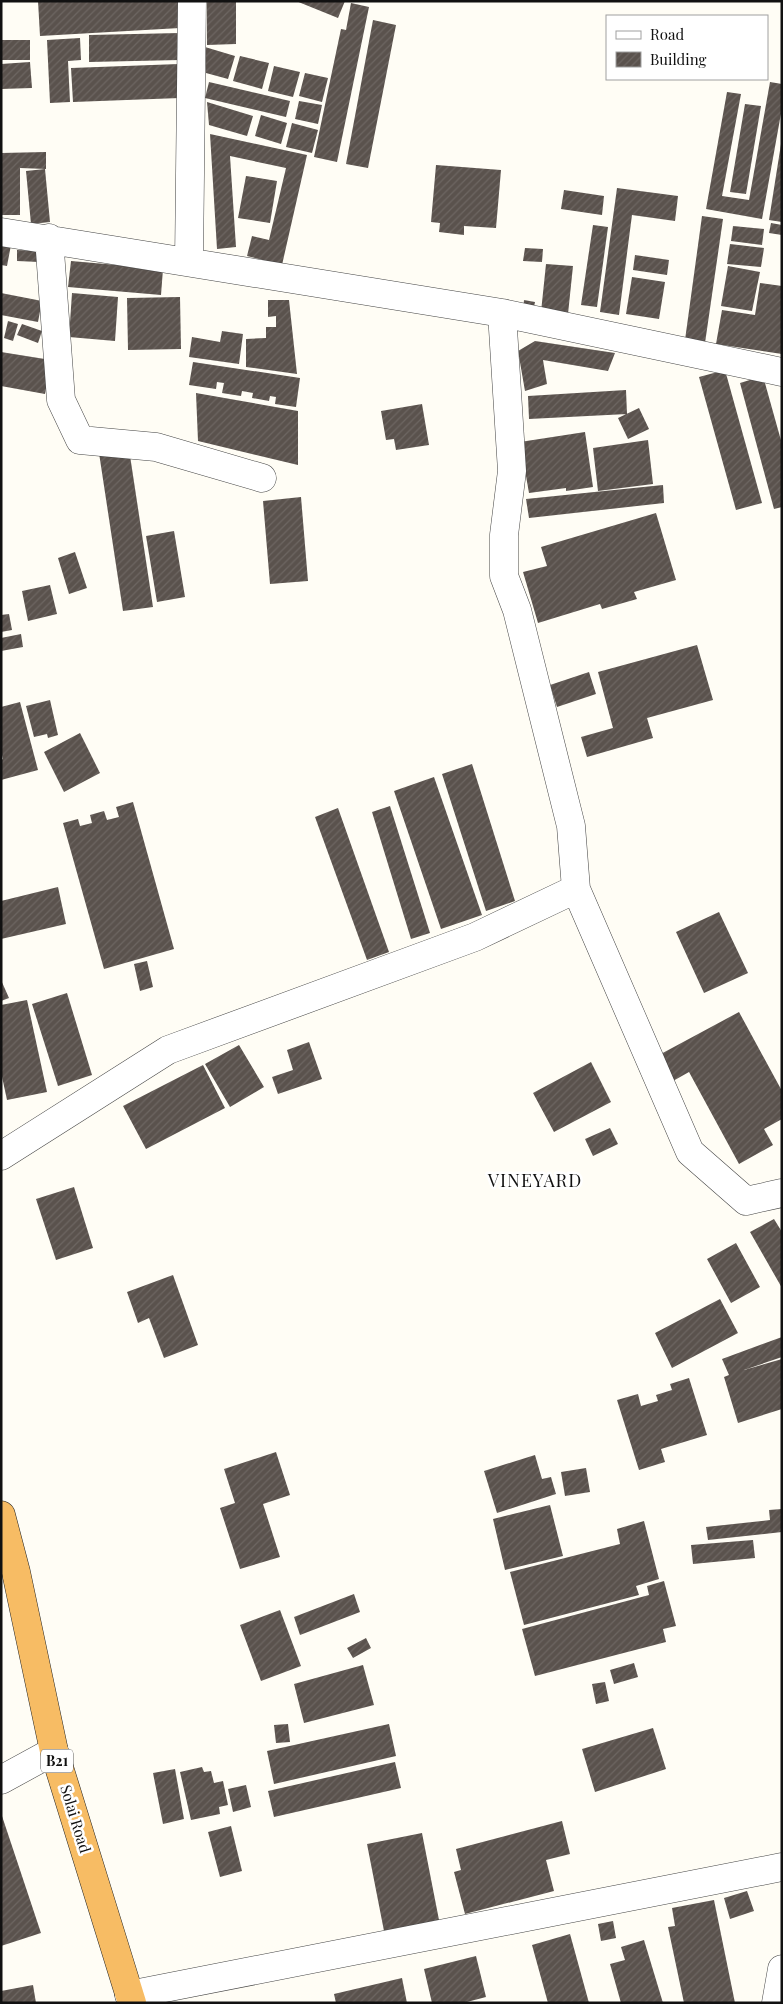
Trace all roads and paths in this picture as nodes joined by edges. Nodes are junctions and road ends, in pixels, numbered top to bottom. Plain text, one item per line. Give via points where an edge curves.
1 (192, 1) edge
2 (1, 232) edge
3 (48, 238) junction
4 (189, 261) junction
5 (502, 313) junction
6 (782, 372) edge
7 (262, 478) dead end
8 (576, 889) junction
9 (1, 1156) edge
10 (782, 1193) edge
11 (1, 1515) edge
12 (54, 1751) junction
13 (1, 1780) edge
14 (782, 1867) edge
15 (782, 1969) edge
16 (130, 1999) edge
17 (776, 2003) edge

1 - 4 street
2 - 3 street
3 - 4 street
3 - 7 street via 60,400 80,440 156,448
4 - 5 street
5 - 6 street
5 - 8 street via 512,471 504,535 504,576 517,610 571,826
8 - 9 street via 475,937 168,1050
8 - 10 street via 690,1152 746,1202
11 - 12 highway, Solai Road / B21
12 - 13 street
12 - 16 highway, Solai Road / B21
14 - 16 street
15 - 17 street

